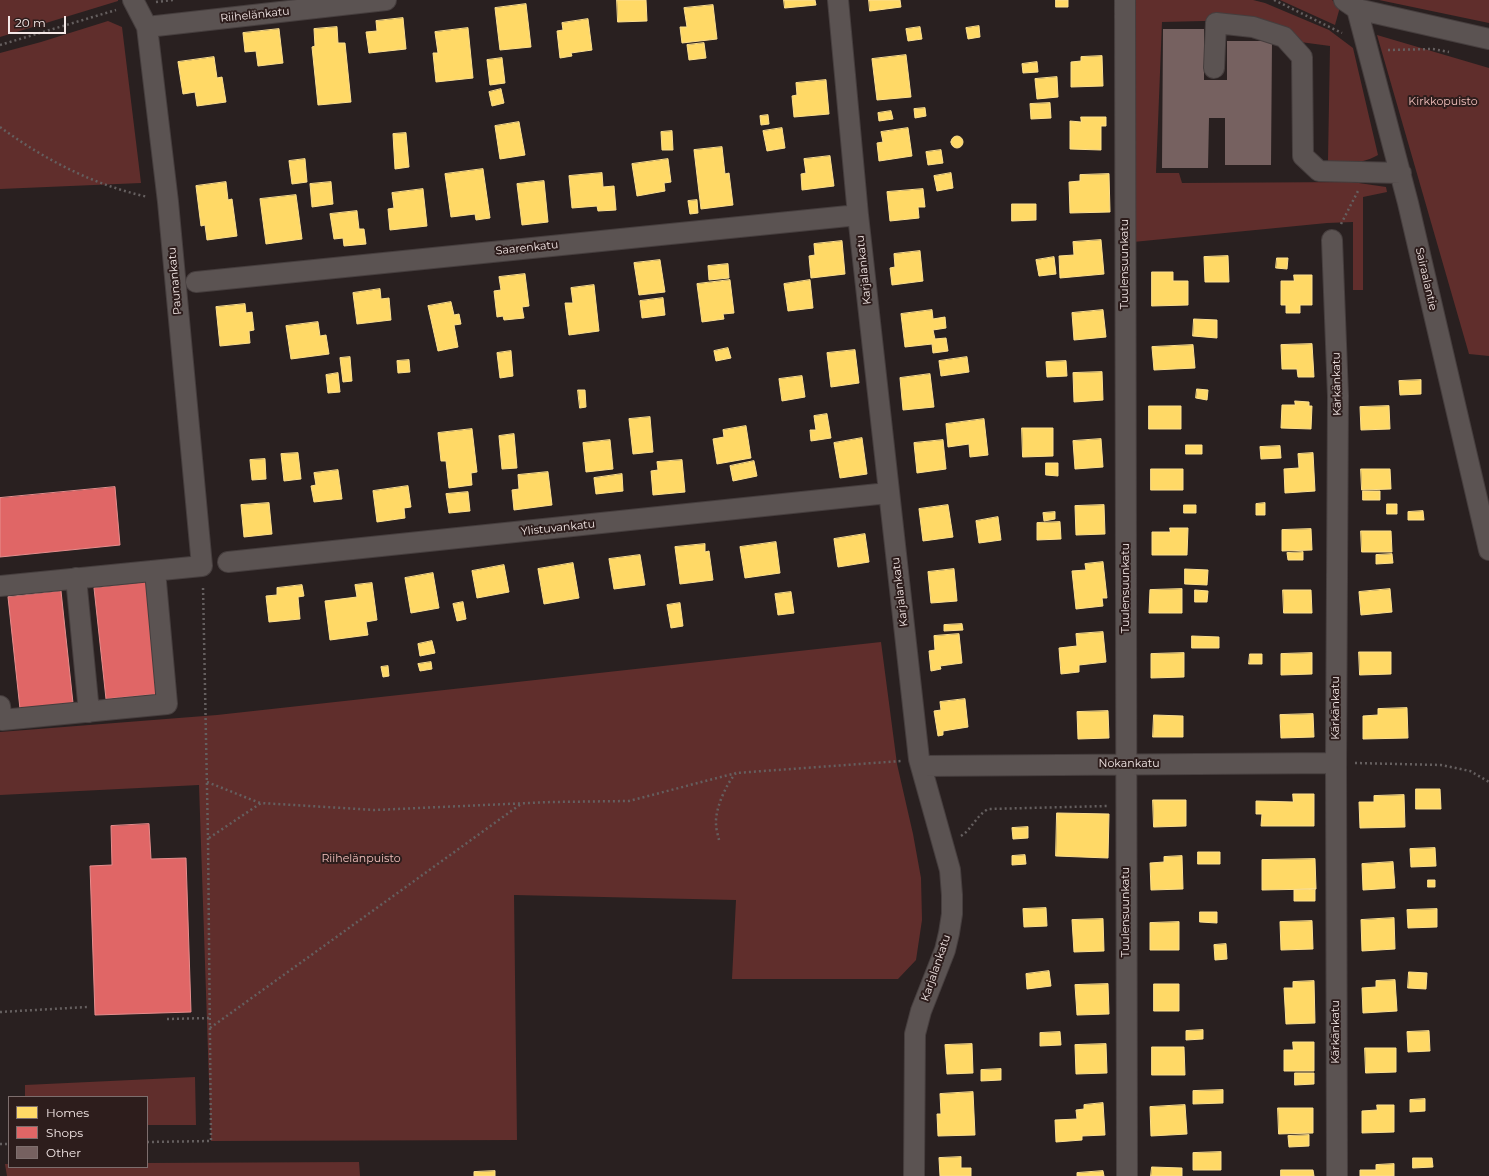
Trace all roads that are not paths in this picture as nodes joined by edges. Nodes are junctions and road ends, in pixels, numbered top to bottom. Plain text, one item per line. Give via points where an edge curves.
1 (386, 0) edge
2 (838, 0) edge
3 (1125, 0) edge
4 (134, 2) edge
5 (1350, 4) edge
6 (147, 27) junction
7 (1489, 39) edge
8 (1214, 68) dead end
9 (1401, 173) junction
10 (858, 215) junction
11 (1332, 240) road end
12 (196, 282) dead end
13 (888, 493) junction
14 (1489, 550) edge
15 (228, 562) dead end
16 (155, 571) junction
17 (76, 578) junction
18 (0, 586) edge
19 (0, 706) edge
20 (89, 712) junction
21 (920, 763) junction
22 (1336, 763) junction
23 (1126, 764) junction
24 (914, 1176) edge
25 (1127, 1176) edge
26 (1337, 1176) edge

1 - 6 street, Riihelänkatu
2 - 10 street, Karjalankatu
3 - 23 street, Tuulensuunkatu
4 - 6 street, Paunankatu
5 - 7 street
5 - 9 street, Sairaalantie via 1365,43
6 - 16 street, Paunankatu via 168,202 202,566
8 - 9 street via 1216,22 1253,27 1284,37 1302,57 1303,156 1319,171
9 - 14 street, Sairaalantie
10 - 12 street, Saarenkatu
10 - 13 street, Karjalankatu
11 - 22 street, Kärkänkatu via 1338,396
13 - 15 street, Ylistuvankatu
13 - 21 street, Karjalankatu
16 - 17 street
16 - 20 street via 167,704
17 - 18 street
17 - 20 street
19 - 20 street via 2,720
21 - 23 street, Nokankatu
21 - 24 street, Karjalankatu via 950,870 952,914 945,950 921,1011 915,1034
22 - 23 street, Nokankatu
22 - 26 street, Kärkänkatu
23 - 25 street, Tuulensuunkatu

